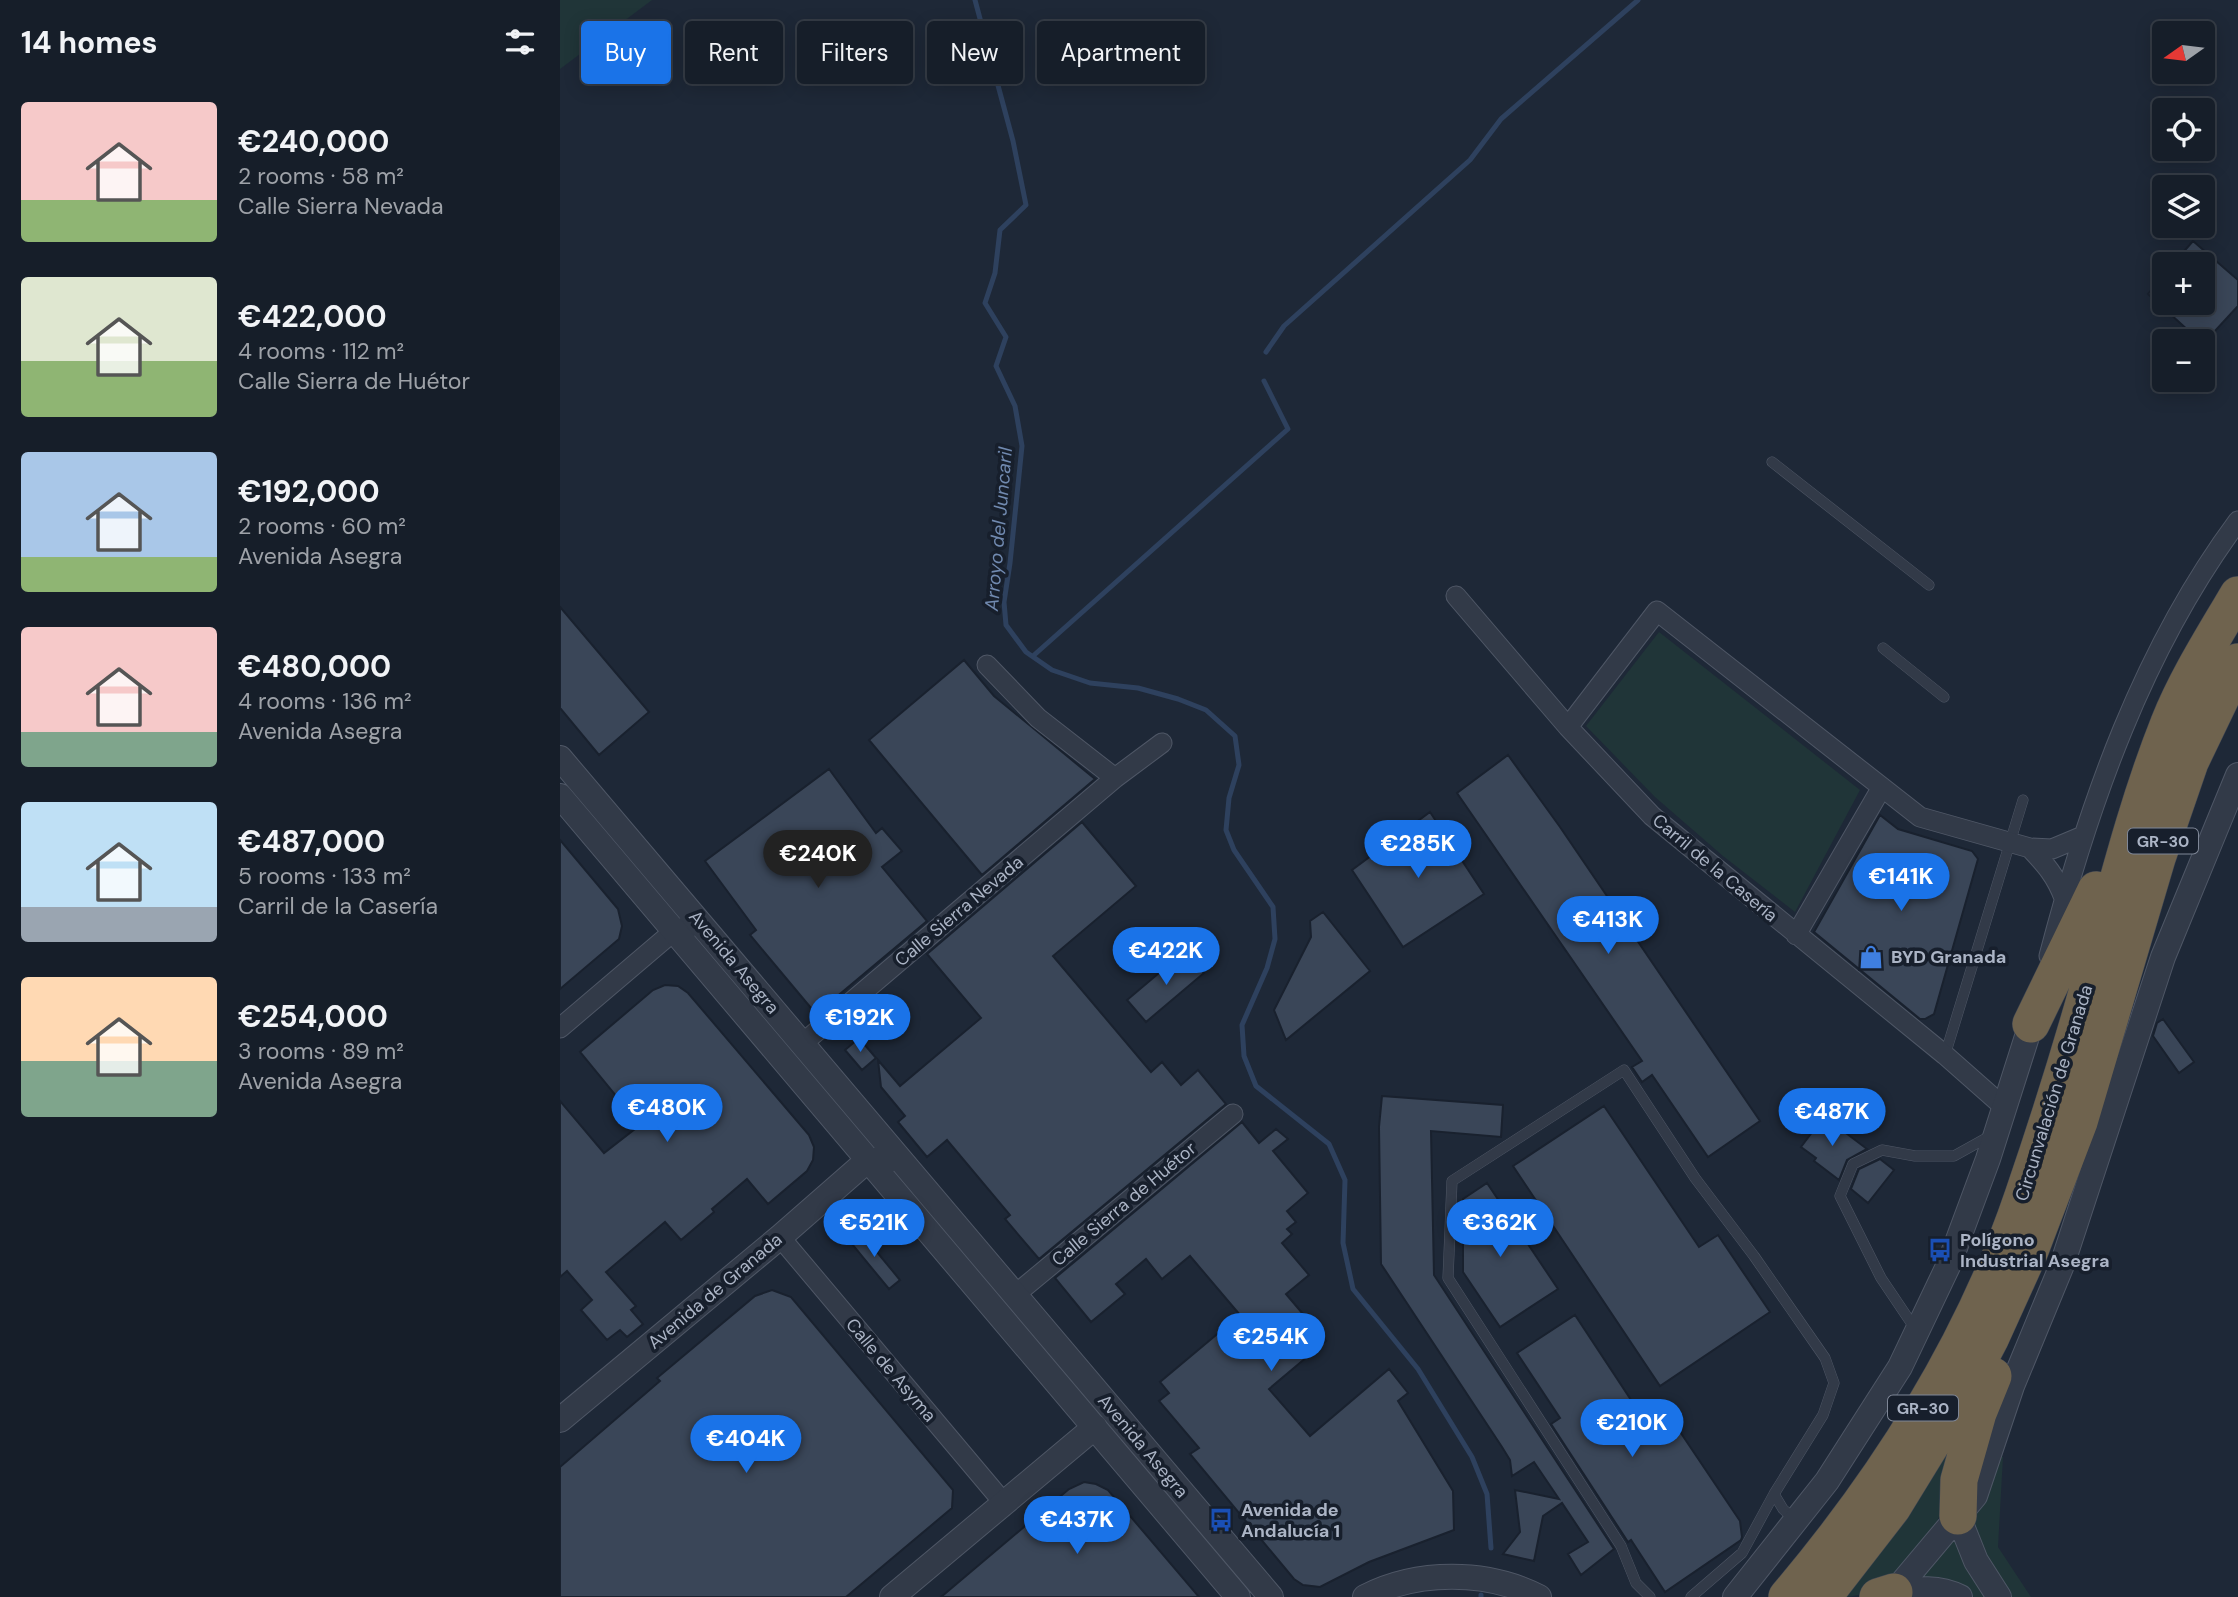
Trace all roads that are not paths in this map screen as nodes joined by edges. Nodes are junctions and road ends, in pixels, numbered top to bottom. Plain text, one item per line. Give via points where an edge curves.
1 (1772, 462) dead end
2 (2238, 521) edge
3 (1930, 585) dead end
4 (2238, 595) edge
5 (1456, 596) dead end
6 (1883, 648) dead end
7 (2238, 663) edge
8 (987, 665) dead end
9 (1944, 697) dead end
10 (1568, 727) junction
11 (1162, 743) dead end
12 (560, 758) edge
13 (2238, 775) edge
14 (1115, 778) junction
15 (1882, 788) junction
16 (560, 796) edge
17 (2022, 800) dead end
18 (2138, 809) junction
19 (2010, 841) junction
20 (2081, 843) junction
21 (2030, 848) junction
22 (2064, 898) junction
23 (674, 930) junction
24 (1796, 935) junction
25 (742, 972) junction
26 (2031, 1024) junction
27 (560, 1028) edge
28 (803, 1043) junction
29 (1945, 1055) junction
30 (2005, 1108) junction
31 (1233, 1114) dead end
32 (1997, 1132) junction
33 (868, 1160) junction
34 (929, 1191) junction
35 (2043, 1217) junction
36 (780, 1237) junction
37 (1016, 1294) junction
38 (995, 1312) junction
39 (1918, 1333) junction
40 (1099, 1394) junction
41 (560, 1420) edge
42 (1095, 1427) junction
43 (1774, 1494) junction
44 (1003, 1502) junction
45 (1958, 1516) junction
46 (1796, 1520) junction
47 (1887, 1595) edge
48 (892, 1597) edge
49 (1238, 1597) edge
50 (1271, 1597) edge
51 (1365, 1597) edge
52 (1539, 1597) edge
53 (1650, 1597) edge
54 (1691, 1597) edge
55 (1735, 1597) edge
56 (1787, 1597) edge
57 (1823, 1597) edge
58 (1960, 1597) edge
59 (2000, 1597) edge

1 - 3 lane
2 - 20 street via 2169,629 2127,718
4 - 18 highway, Circunvalación de Granada / GR-30 via 2170,720
5 - 10 street, Carril de la Casería
6 - 9 lane
7 - 35 highway, Circunvalación de Granada / GR-30 via 2190,762 2079,1122
8 - 14 street via 1038,718
10 - 15 street via 1657,611
10 - 24 street, Carril de la Casería via 1652,816
11 - 14 street, Calle Sierra Nevada
12 - 25 street, Avenida Asegra
13 - 45 street via 2163,957 2062,1265 2012,1386 1975,1496
14 - 28 street, Calle Sierra Nevada
15 - 19 street via 1920,817
15 - 24 street
16 - 23 street, Avenida Asegra
17 - 19 lane
18 - 26 highway via 2114,841 2091,903
18 - 56 highway, Circunvalación de Granada / GR-30 via 2082,1012 2022,1198 1991,1276 1916,1421 1876,1483
19 - 21 street
19 - 29 lane
20 - 21 street
20 - 22 street
21 - 22 street via 2051,869
22 - 26 street
23 - 25 street via 684,927 713,957
23 - 27 street
23 - 33 street, Avenida Asegra
24 - 29 street, Carril de la Casería
25 - 28 street, Avenida Asegra
26 - 30 street
28 - 34 street, Avenida Asegra
29 - 30 street, Carril de la Casería
30 - 32 street
31 - 37 street, Calle Sierra de Huétor
32 - 39 street via 1949,1264
32 - 39 lane via 1954,1156 1882,1150 1853,1164 1840,1196 1881,1278
33 - 34 street via 890,1167 904,1182
33 - 36 street, Avenida de Granada
33 - 38 street, Avenida Asegra
34 - 37 street, Avenida Asegra
35 - 45 highway via 2043,1258 1978,1413 1959,1480
35 - 57 highway, Circunvalación de Granada / GR-30 via 1957,1402 1892,1507
36 - 41 street, Avenida de Granada
36 - 44 street, Calle de Asyma
37 - 38 street
37 - 40 street, Avenida Asegra
38 - 42 street, Avenida Asegra
39 - 46 street via 1827,1481
40 - 42 street
40 - 50 street, Avenida Asegra
42 - 44 street
42 - 49 street, Avenida Asegra
43 - 46 lane
43 - 53 lane via 1823,1415 1834,1383 1825,1358 1695,1178 1624,1070 1452,1181 1448,1278 1620,1546 1636,1583
43 - 54 lane via 1742,1553
44 - 48 street
45 - 47 street
45 - 59 street via 1976,1560
46 - 55 street
47 - 58 street via 1923,1588
51 - 52 street via 1400,1584 1461,1576 1487,1579

